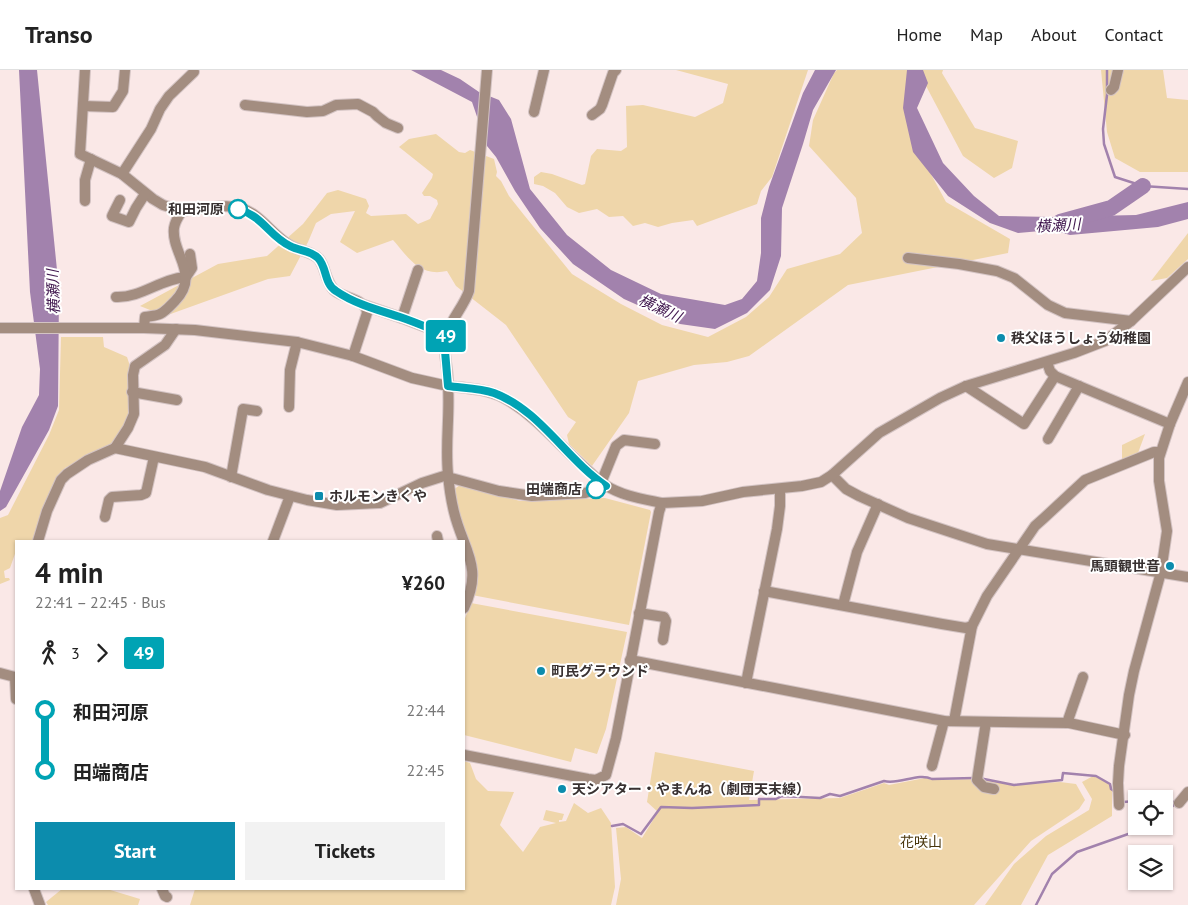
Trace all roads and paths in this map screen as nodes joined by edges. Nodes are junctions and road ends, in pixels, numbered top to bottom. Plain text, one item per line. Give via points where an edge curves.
1 (84, 70) edge
2 (125, 70) edge
3 (487, 70) edge
4 (544, 70) edge
5 (616, 70) edge
6 (1118, 70) edge
7 (194, 72) dead end
8 (1111, 90) dead end
9 (245, 105) dead end
10 (83, 106) junction
11 (534, 112) dead end
12 (592, 116) dead end
13 (398, 128) dead end
14 (91, 159) junction
15 (122, 174) junction
16 (146, 194) junction
17 (120, 200) dead end
18 (85, 201) dead end
19 (182, 211) junction
20 (190, 254) dead end
21 (908, 258) dead end
22 (1188, 267) edge
23 (418, 270) dead end
24 (186, 277) junction
25 (116, 297) dead end
26 (364, 305) junction
27 (402, 318) junction
28 (1131, 321) junction
29 (0, 328) edge
30 (144, 328) junction
31 (176, 329) junction
32 (446, 335) junction
33 (297, 342) junction
34 (353, 356) junction
35 (1047, 362) junction
36 (1055, 376) junction
37 (1188, 382) edge
38 (448, 386) junction
39 (966, 386) junction
40 (1079, 386) junction
41 (132, 392) junction
42 (177, 400) dead end
43 (289, 407) dead end
44 (257, 411) dead end
45 (1170, 424) junction
46 (1048, 439) dead end
47 (655, 444) dead end
48 (115, 448) junction
49 (1160, 452) junction
50 (154, 457) junction
51 (832, 474) junction
52 (231, 477) junction
53 (448, 477) junction
54 (604, 484) junction
55 (780, 490) junction
56 (290, 496) junction
57 (662, 503) junction
58 (878, 504) junction
59 (105, 517) dead end
60 (40, 540) edge
61 (273, 540) edge
62 (463, 540) edge
63 (465, 547) edge
64 (1019, 549) junction
65 (1161, 572) junction
66 (1188, 577) edge
67 (468, 584) edge
68 (764, 591) junction
69 (465, 602) edge
70 (843, 606) junction
71 (639, 613) junction
72 (972, 626) junction
73 (663, 640) dead end
74 (630, 660) junction
75 (0, 673) edge
76 (15, 676) edge
77 (1083, 677) dead end
78 (746, 683) junction
79 (949, 721) junction
80 (986, 722) junction
81 (1067, 723) junction
82 (1124, 735) junction
83 (465, 755) edge
84 (932, 766) dead end
85 (994, 789) dead end
86 (1188, 792) edge
87 (1179, 803) dead end
88 (1119, 805) dead end
89 (34, 890) edge
90 (40, 905) edge

1 - 10 street
2 - 10 street via 123,91 113,107
3 - 32 street via 470,283 466,299
4 - 11 street
5 - 12 street via 600,109
6 - 8 street
7 - 15 street via 169,96
9 - 13 street via 307,112 322,111 336,104 358,104
10 - 14 street via 80,154
14 - 15 street
14 - 18 street via 85,180
15 - 16 street
16 - 17 street via 129,222 112,216
16 - 19 street via 163,205
19 - 24 street via 174,230
19 - 26 street via 226,206 253,214 279,239 318,258 335,291
20 - 24 street via 192,268
21 - 28 street via 997,271 1014,278 1048,305 1065,313
22 - 28 street
23 - 27 street
24 - 25 street via 161,283 133,296
24 - 30 street via 179,296 163,312 145,317
26 - 27 street
26 - 34 street via 367,313
27 - 32 street
28 - 35 street via 1105,341
29 - 30 street
30 - 31 street
31 - 33 street
31 - 41 street via 166,346 135,366
32 - 38 street
33 - 34 street
33 - 43 street via 290,370
34 - 38 street via 412,378
35 - 36 street
35 - 39 street
36 - 39 street via 1024,424
36 - 40 street
37 - 45 street
38 - 53 street
38 - 54 street via 492,393 517,406
39 - 51 street via 918,409 879,433
40 - 45 street
40 - 46 street
41 - 42 street
41 - 48 street via 134,414
44 - 52 street via 243,409
45 - 49 street
47 - 54 street via 624,440 616,446
48 - 50 street
48 - 60 street via 88,460 61,480 47,511
49 - 64 street via 1085,480 1035,526
49 - 65 street via 1159,481 1167,531
50 - 52 street via 205,467
50 - 59 street via 146,493 112,497
51 - 55 street via 812,485
51 - 58 street via 846,489
52 - 56 street
53 - 54 street via 532,496 585,493
53 - 56 street via 431,479 380,503 337,505
53 - 62 street via 453,511
54 - 57 street via 633,497
55 - 57 street
55 - 68 street via 778,521
56 - 61 street
57 - 71 street
58 - 64 street via 973,540
58 - 70 street via 857,552
63 - 67 street via 473,570
64 - 65 street
64 - 72 street via 986,596
65 - 66 street
65 - 82 street via 1134,671
67 - 69 street
68 - 70 street
68 - 78 street
70 - 72 street via 958,627
71 - 73 street via 664,617
71 - 74 street
72 - 79 street
74 - 78 street
74 - 83 street via 616,738 603,777 588,779
75 - 76 street
77 - 81 street
78 - 79 street
79 - 80 street
79 - 84 street
80 - 81 street
80 - 85 street via 977,780 984,787
81 - 82 street
82 - 88 street via 1119,766
86 - 87 street
89 - 90 street

